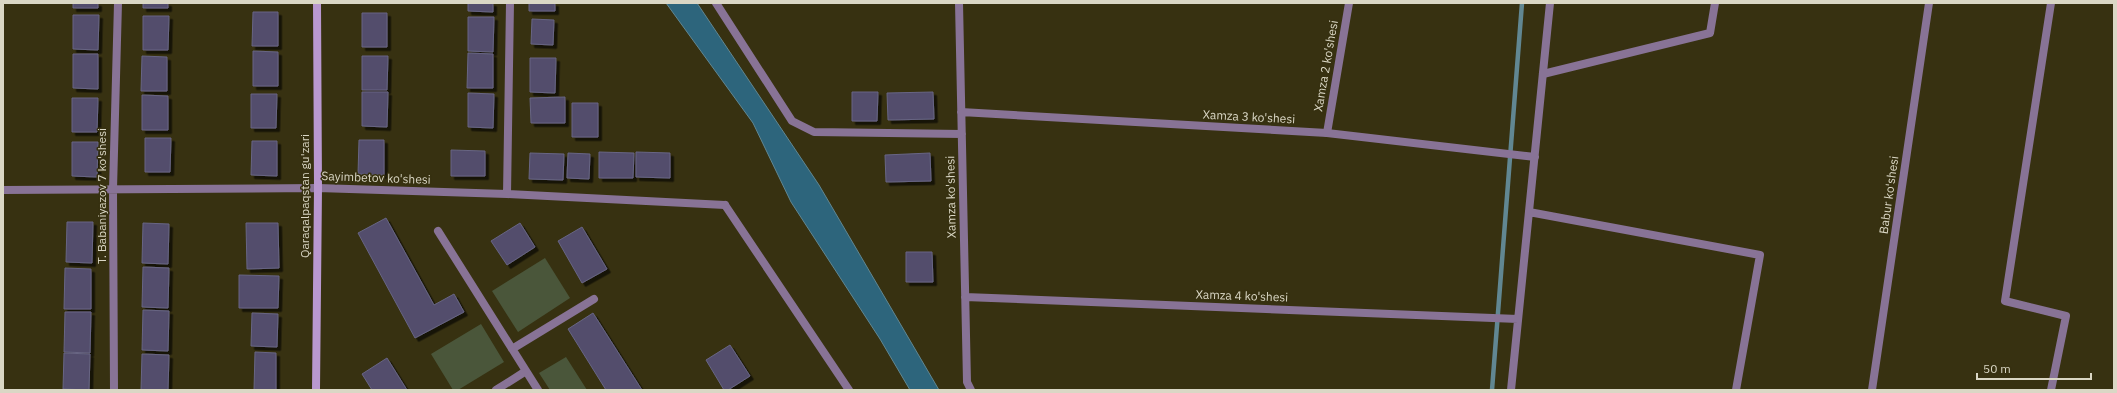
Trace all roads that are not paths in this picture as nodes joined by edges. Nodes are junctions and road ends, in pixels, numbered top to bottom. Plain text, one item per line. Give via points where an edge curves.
1 (118, 3) edge
2 (317, 3) edge
3 (510, 3) edge
4 (716, 3) edge
5 (959, 3) edge
6 (1349, 3) edge
7 (1550, 3) edge
8 (1715, 3) edge
9 (1929, 3) edge
10 (2051, 3) edge
11 (1543, 74) junction
12 (961, 112) junction
13 (1327, 133) junction
14 (962, 134) junction
15 (1535, 157) junction
16 (318, 188) junction
17 (113, 189) junction
18 (3, 190) edge
19 (507, 194) junction
20 (1529, 212) junction
21 (438, 231) dead end
22 (966, 297) junction
23 (594, 299) dead end
24 (1518, 319) junction
25 (512, 349) junction
26 (526, 371) junction
27 (114, 390) edge
28 (316, 390) edge
29 (496, 390) edge
30 (538, 390) edge
31 (849, 390) edge
32 (971, 390) edge
33 (1511, 390) edge
34 (1736, 390) edge
35 (1872, 390) edge
36 (2051, 390) edge

1 - 17 street, T. Babaniyazov 7 ko'shesi
2 - 16 street, Qaraqalpaqstan gu'zari
3 - 19 street
4 - 14 street via 792,121 814,132
5 - 12 street, Xamza ko'shesi
6 - 13 street, Xamza 2 ko'shesi
7 - 11 street
8 - 11 street via 1710,33
9 - 35 street, Babur ko'shesi
10 - 36 street via 2004,301 2066,316
11 - 15 street
12 - 13 street, Xamza 3 ko'shesi
12 - 14 street, Xamza ko'shesi
13 - 15 street, Xamza 3 ko'shesi
14 - 22 street, Xamza ko'shesi
15 - 20 street
16 - 17 street, Sayimbetov ko'shesi
16 - 19 street, Sayimbetov ko'shesi
16 - 28 street, Qaraqalpaqstan gu'zari
17 - 18 street, Sayimbetov ko'shesi
17 - 27 street, T. Babaniyazov 7 ko'shesi
19 - 31 street, Sayimbetov ko'shesi via 725,205
20 - 24 street
20 - 34 street via 1760,255
21 - 25 street
22 - 24 street, Xamza 4 ko'shesi
22 - 32 street, Xamza ko'shesi via 967,382
23 - 25 street
24 - 33 street
25 - 26 street
26 - 29 street
26 - 30 street

